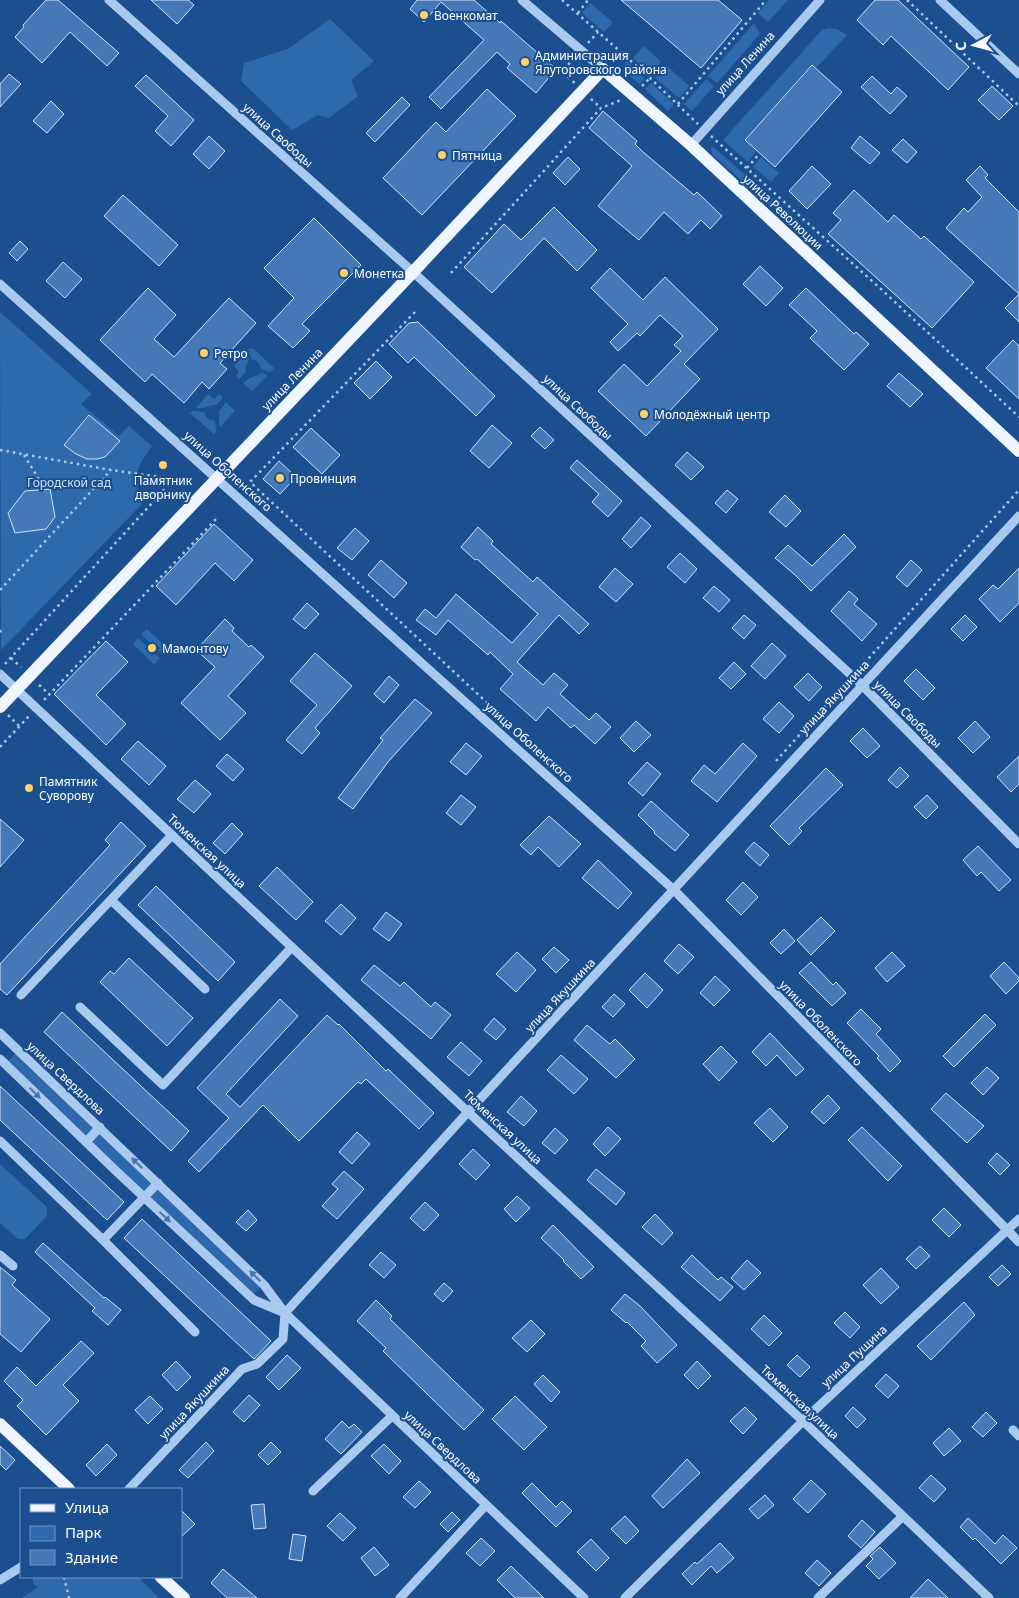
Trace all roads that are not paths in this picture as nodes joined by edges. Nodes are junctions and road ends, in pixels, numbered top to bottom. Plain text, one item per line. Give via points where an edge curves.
1 (109, 0) edge
2 (522, 0) edge
3 (820, 0) edge
4 (940, 0) edge
5 (603, 69) junction
6 (1019, 74) edge
7 (691, 145) junction
8 (413, 272) junction
9 (0, 284) edge
10 (1019, 451) edge
11 (217, 478) junction
12 (1019, 516) edge
13 (0, 674) edge
14 (862, 685) junction
15 (16, 689) junction
16 (0, 707) edge
17 (172, 835) junction
18 (1019, 844) edge
19 (674, 890) junction
20 (111, 900) junction
21 (292, 947) junction
22 (205, 989) dead end
23 (21, 995) dead end
24 (80, 1007) dead end
25 (0, 1033) edge
26 (15, 1048) junction
27 (1, 1062) edge
28 (468, 1112) junction
29 (100, 1127) junction
30 (0, 1141) edge
31 (86, 1142) junction
32 (158, 1183) junction
33 (144, 1197) junction
34 (1019, 1219) edge
35 (1007, 1230) junction
36 (103, 1240) junction
37 (1019, 1242) edge
38 (0, 1255) edge
39 (13, 1266) dead end
40 (286, 1313) junction
41 (195, 1332) dead end
42 (392, 1416) junction
43 (803, 1421) junction
44 (0, 1424) edge
45 (68, 1488) edge
46 (130, 1488) edge
47 (313, 1491) dead end
48 (486, 1506) junction
49 (903, 1516) junction
50 (20, 1568) edge
51 (162, 1578) edge
52 (0, 1580) edge
53 (184, 1598) edge
54 (400, 1598) edge
55 (584, 1598) edge
56 (625, 1598) edge
57 (818, 1598) edge
58 (989, 1598) edge

1 - 8 street, улица Свободы
2 - 5 street, улица Революции
3 - 7 street, улица Ленина
4 - 6 street
5 - 7 main road, улица Революции
5 - 8 main road, улица Ленина
7 - 10 main road, улица Революции
8 - 11 main road, улица Ленина
8 - 14 street, улица Свободы
9 - 11 street, улица Оболенского
11 - 15 main road, улица Ленина
11 - 19 street, улица Оболенского
12 - 14 street, улица Якушкина
13 - 15 street, Тюменская улица
14 - 18 street, улица Свободы
14 - 19 street, улица Якушкина
15 - 16 main road, улица Ленина
15 - 17 street, Тюменская улица
17 - 20 street
17 - 21 street, Тюменская улица
19 - 28 street, улица Якушкина
19 - 35 street, улица Оболенского
20 - 22 street
20 - 23 street
21 - 24 street via 162,1085
21 - 28 street, Тюменская улица
25 - 26 street, улица Свердлова
26 - 27 street, улица Свердлова
26 - 29 street, улица Свердлова
27 -> 31 street, улица Свердлова
28 - 40 street, улица Якушкина
28 - 43 street, Тюменская улица
29 - 31 street, улица Свердлова
32 -> 29 street, улица Свердлова
30 - 36 street
31 - 33 street, улица Свердлова
32 - 33 street
40 -> 32 street, улица Свердлова via 264,1285
33 - 36 street
33 -> 40 street, улица Свердлова via 254,1300
34 - 35 street, улица Пущина
35 - 37 street, улица Оболенского
35 - 43 street, улица Пущина
36 - 41 street
38 - 39 street
40 - 42 street, улица Свердлова
40 - 46 street, улица Якушкина via 284,1339 257,1364 242,1369
42 - 47 street
42 - 48 street, улица Свердлова
43 - 49 street, Тюменская улица
43 - 56 street, улица Пущина
44 - 45 main road
48 - 54 street
48 - 55 street, улица Свердлова
49 - 57 street
49 - 58 street, Тюменская улица
50 - 52 street
51 - 53 main road

